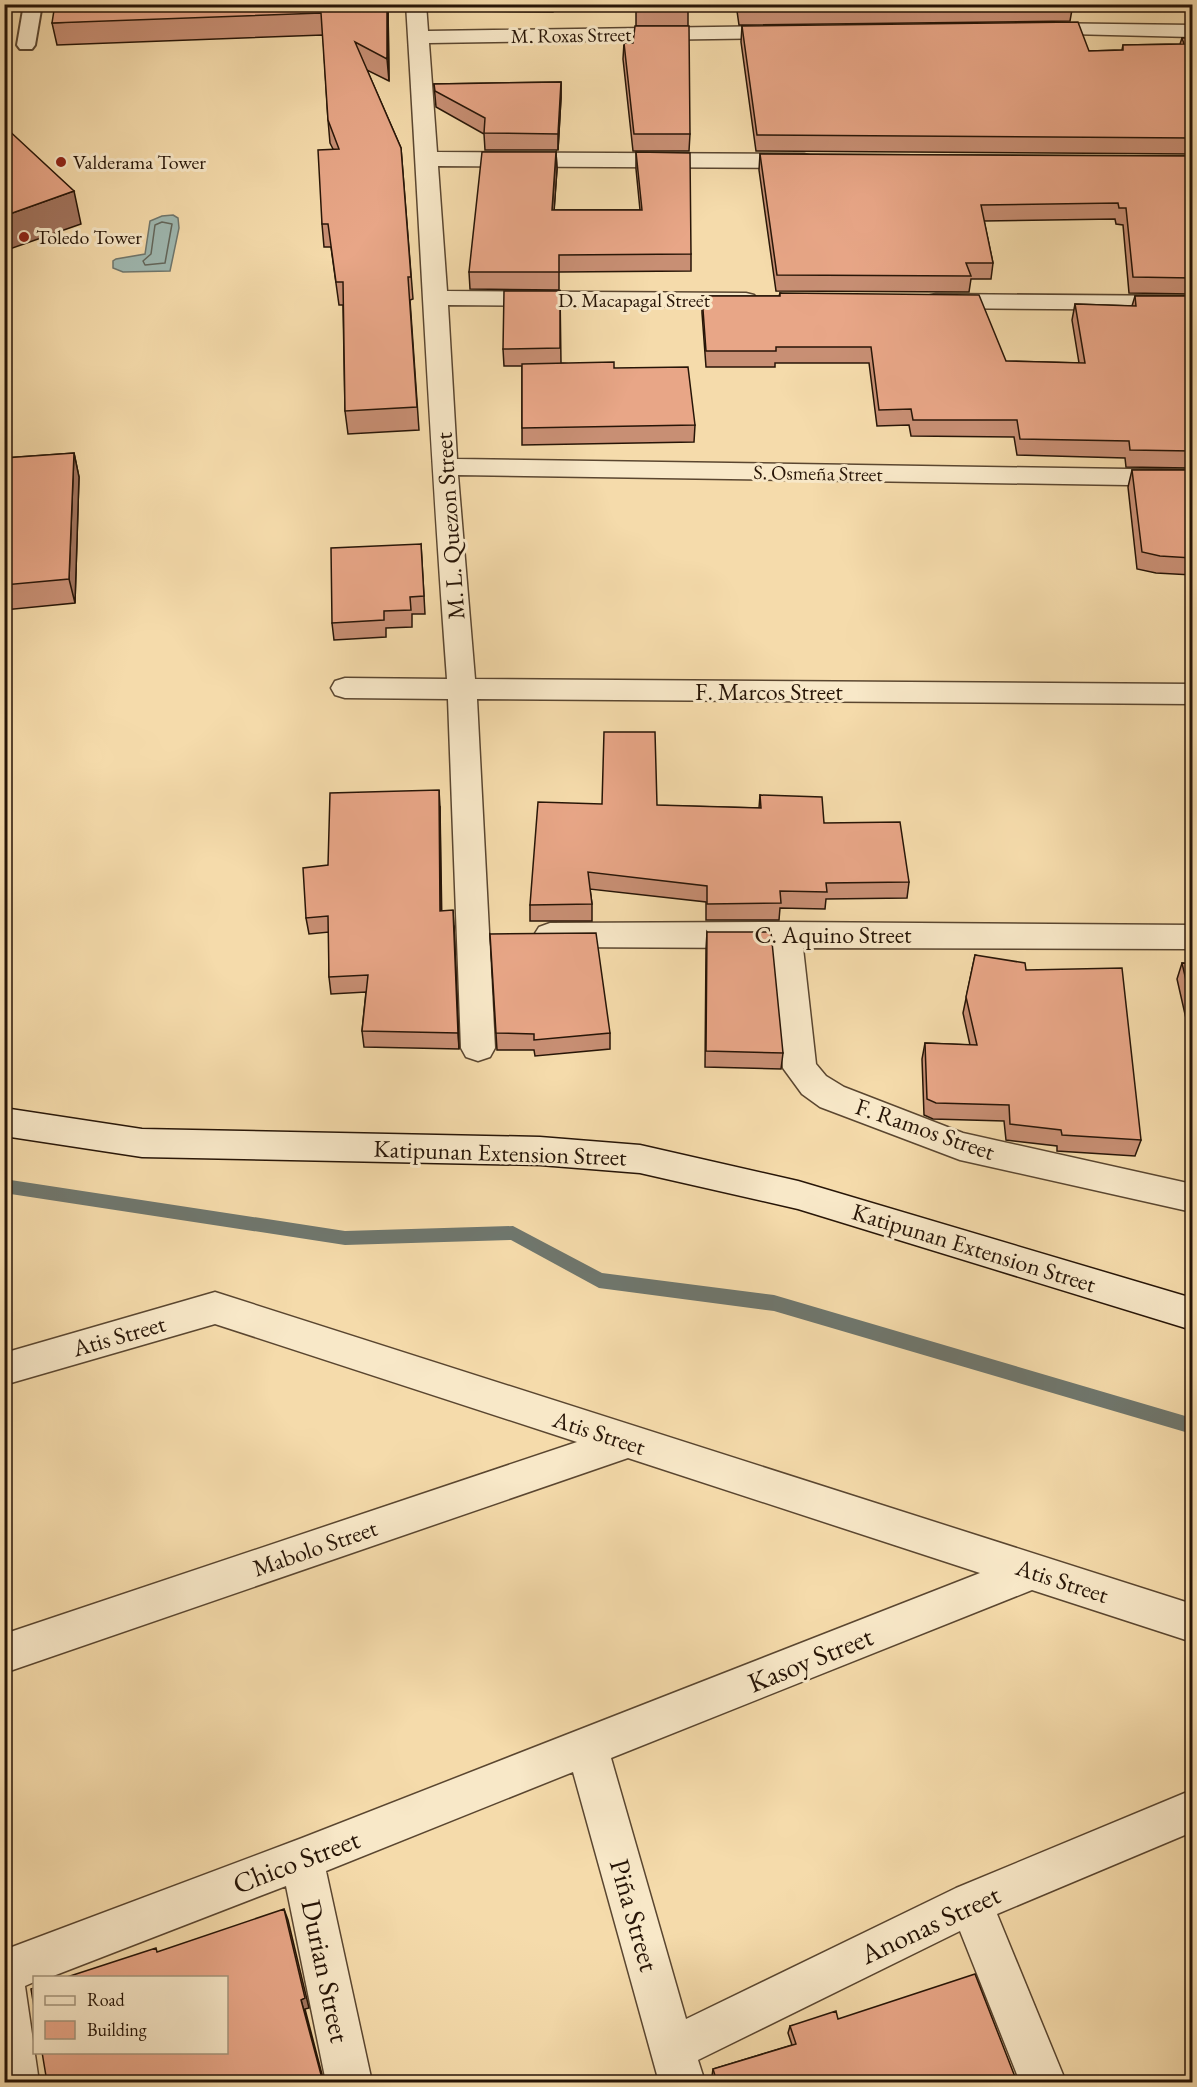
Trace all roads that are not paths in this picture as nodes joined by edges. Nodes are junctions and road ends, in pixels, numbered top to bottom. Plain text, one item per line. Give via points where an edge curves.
1 (33, 4) edge
2 (416, 4) edge
3 (1011, 30) edge
4 (1192, 31) edge
5 (809, 32) edge
6 (417, 37) junction
7 (26, 45) dead end
8 (426, 159) junction
9 (830, 161) edge
10 (436, 298) junction
11 (767, 300) edge
12 (909, 301) edge
13 (1192, 303) edge
14 (444, 467) junction
15 (1192, 478) edge
16 (345, 688) dead end
17 (462, 690) junction
18 (1192, 694) edge
19 (786, 934) junction
20 (497, 935) junction
21 (1192, 937) edge
22 (478, 1048) dead end
23 (4, 1122) edge
24 (1192, 1197) edge
25 (1192, 1314) edge
26 (4, 1369) edge
27 (626, 1442) junction
28 (1033, 1571) junction
29 (1192, 1623) edge
30 (4, 1654) edge
31 (587, 1748) junction
32 (1192, 1811) edge
33 (302, 1859) junction
34 (970, 1903) junction
35 (4, 1972) edge
36 (4, 1990) edge
37 (677, 2066) edge
38 (16, 2082) edge
39 (349, 2082) edge
40 (1043, 2082) edge

1 - 7 lane
2 - 6 street, M. L. Quezon Street
3 - 4 street
5 - 6 street, M. Roxas Street
6 - 8 street, M. L. Quezon Street
8 - 9 street
8 - 10 street, M. L. Quezon Street
10 - 11 street, D. Macapagal Street
10 - 14 street, M. L. Quezon Street
12 - 13 street
14 - 15 street, S. Osmeña Street
14 - 17 street, M. L. Quezon Street
16 - 17 street, F. Marcos Street
17 - 18 street, F. Marcos Street
17 - 20 street, M. L. Quezon Street
19 - 20 street, C. Aquino Street
19 - 21 street, C. Aquino Street
19 - 24 street, F. Ramos Street via 800,1068 814,1085 832,1097 960,1146
20 - 22 street, M. L. Quezon Street
23 - 25 street, Katipunan Extension Street via 142,1143 540,1151 640,1159 798,1195
26 - 27 street, Atis Street via 215,1308
27 - 28 street, Atis Street
27 - 30 street, Mabolo Street
28 - 29 street, Atis Street
28 - 31 street, Kasoy Street
31 - 33 street, Chico Street
31 - 37 street, Piña Street
32 - 34 street, Anonas Street
33 - 35 street, Chico Street
33 - 39 street, Durian Street
34 - 37 street, Anonas Street
34 - 40 street
36 - 38 street

